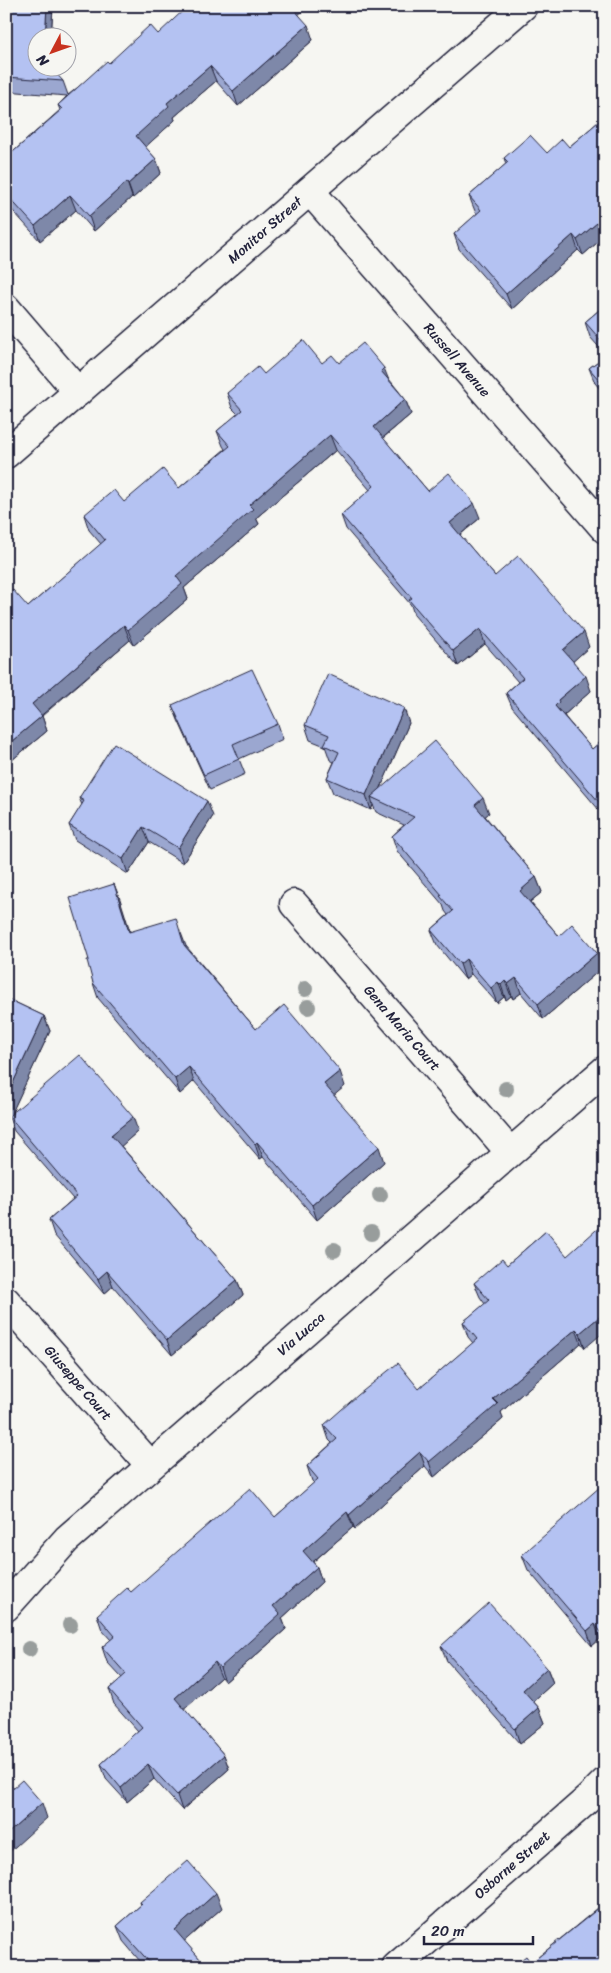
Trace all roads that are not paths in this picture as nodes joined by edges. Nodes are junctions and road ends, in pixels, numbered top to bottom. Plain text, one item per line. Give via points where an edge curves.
1 (523, 6) edge
2 (310, 191) junction
3 (6, 308) edge
4 (78, 392) junction
5 (6, 454) edge
6 (605, 529) edge
7 (294, 904) dead end
8 (605, 1070) edge
9 (510, 1152) junction
10 (6, 1301) edge
11 (150, 1465) junction
12 (6, 1607) edge
13 (605, 1782) edge
14 (396, 1967) edge

1 - 2 street, Monitor Street
2 - 4 street, Monitor Street
2 - 6 street, Russell Avenue
3 - 4 street
4 - 5 street, Monitor Street
7 - 9 street, Gena Maria Court
8 - 9 street, Via Lucca
9 - 11 street, Via Lucca
10 - 11 street, Giuseppe Court
11 - 12 street, Via Lucca via 67,1539
13 - 14 street, Osborne Street

